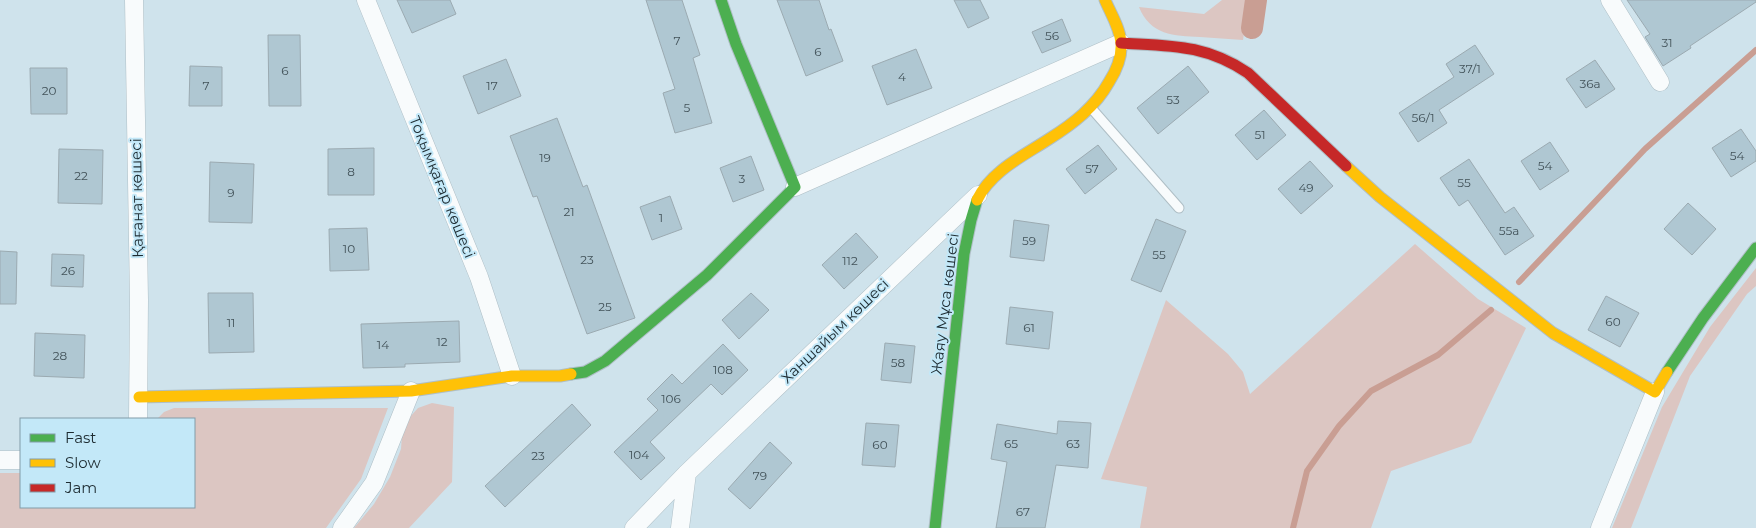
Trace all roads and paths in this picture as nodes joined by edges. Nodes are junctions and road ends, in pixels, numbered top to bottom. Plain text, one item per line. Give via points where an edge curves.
1 (134, 0) edge
2 (366, 0) edge
3 (721, 0) edge
4 (1105, 0) edge
5 (1610, 0) edge
6 (1121, 42) junction
7 (1660, 82) dead end
8 (1090, 108) junction
9 (795, 187) junction
10 (984, 189) junction
11 (1179, 208) dead end
12 (1756, 248) edge
13 (512, 376) junction
14 (411, 391) junction
15 (1655, 392) junction
16 (139, 397) junction
17 (138, 418) edge
18 (0, 460) edge
19 (20, 460) edge
20 (687, 473) junction
21 (342, 528) edge
22 (634, 528) edge
23 (680, 528) edge
24 (935, 528) edge
25 (1600, 528) edge

1 - 16 street, Қағанат көшесі
2 - 13 street, Тоқымқағар көшесі via 478,277
3 - 9 street
4 - 6 street
5 - 7 street
6 - 8 street, Жаяу Мұса көшесі via 1115,72
6 - 9 street
6 - 15 street via 1207,52 1236,65 1380,197 1553,333
8 - 10 street, Жаяу Мұса көшесі via 1069,126 1005,167
8 - 11 lane
9 - 13 street via 707,275 605,361 585,372 568,375
10 - 20 street, Ханшайым көшесі
10 - 24 street, Жаяу Мұса көшесі via 973,215 964,254
12 - 15 street via 1698,323
13 - 14 street
14 - 16 street
14 - 21 street via 374,484
15 - 25 street
16 - 17 street, Қағанат көшесі
18 - 19 street
20 - 22 street, Ханшайым көшесі
20 - 23 street

